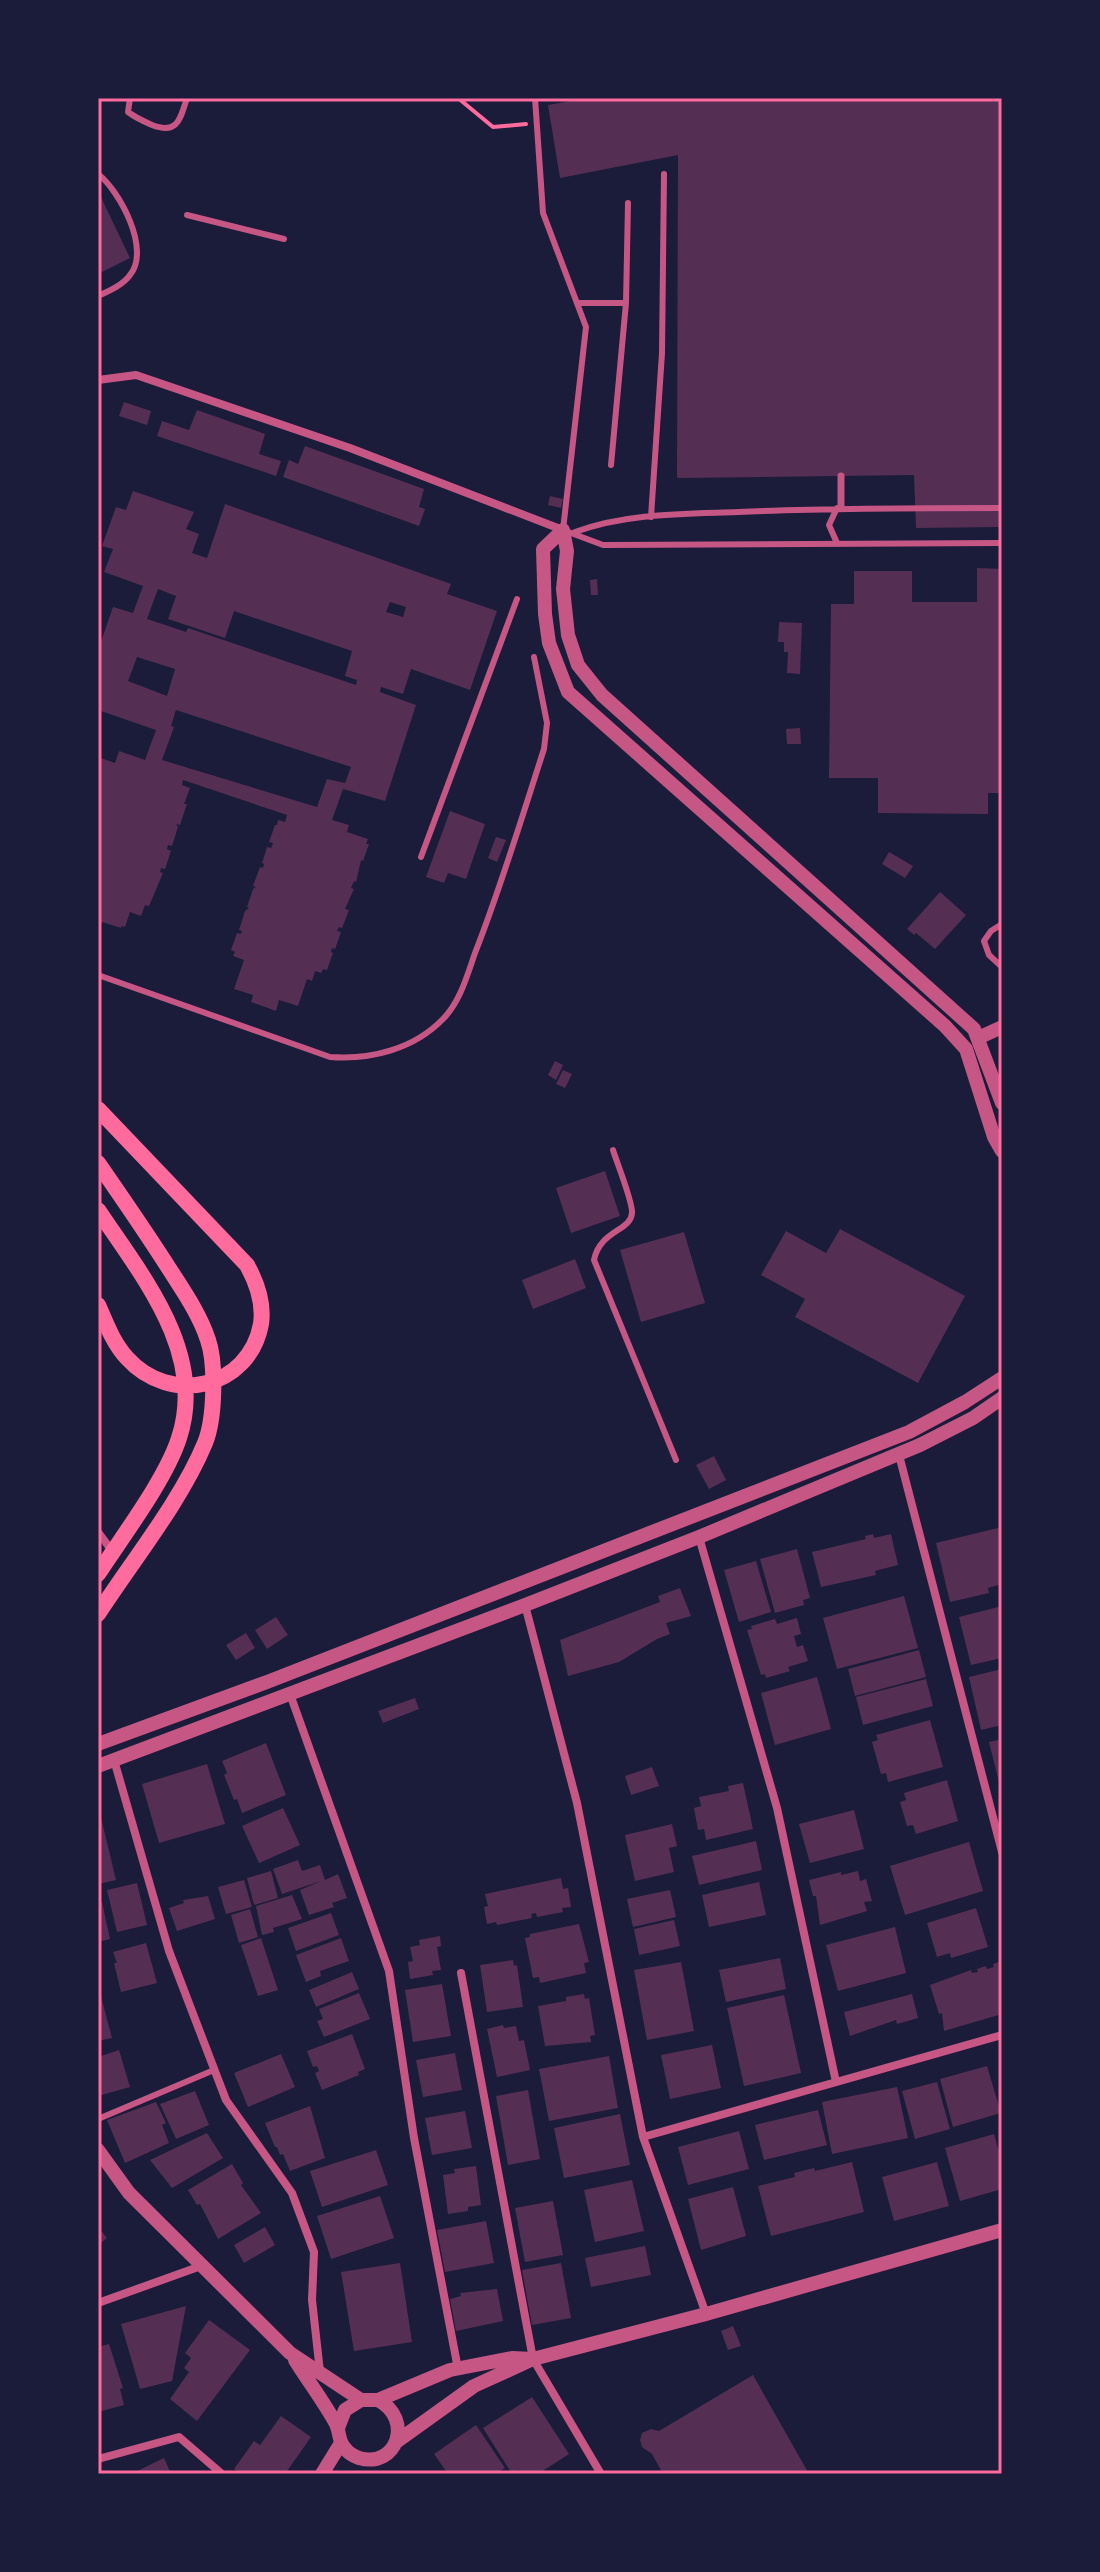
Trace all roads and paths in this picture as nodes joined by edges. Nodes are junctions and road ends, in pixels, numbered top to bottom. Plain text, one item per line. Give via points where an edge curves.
1 (130, 98) edge
2 (187, 98) edge
3 (458, 98) edge
4 (535, 98) edge
5 (537, 123) junction
6 (98, 174) edge
7 (664, 174) dead end
8 (628, 203) dead end
9 (187, 215) dead end
10 (284, 239) dead end
11 (98, 296) edge
12 (577, 303) junction
13 (626, 303) junction
14 (98, 380) edge
15 (611, 465) dead end
16 (841, 476) dead end
17 (839, 508) junction
18 (1002, 508) edge
19 (651, 517) junction
20 (569, 531) junction
21 (837, 543) junction
22 (1002, 543) edge
23 (517, 599) dead end
24 (534, 657) dead end
25 (421, 857) dead end
26 (1002, 924) edge
27 (1002, 967) edge
28 (98, 975) edge
29 (1002, 1027) edge
30 (978, 1038) junction
31 (997, 1074) edge
32 (1002, 1103) edge
33 (98, 1109) edge
34 (613, 1150) dead end
35 (1002, 1151) edge
36 (98, 1163) edge
37 (98, 1210) edge
38 (98, 1305) edge
39 (1002, 1378) edge
40 (1002, 1398) edge
41 (899, 1455) junction
42 (676, 1460) dead end
43 (692, 1518) junction
44 (98, 1532) edge
45 (699, 1537) junction
46 (112, 1552) junction
47 (98, 1574) edge
48 (518, 1585) junction
49 (525, 1605) junction
50 (98, 1614) edge
51 (290, 1694) junction
52 (98, 1744) edge
53 (114, 1760) junction
54 (98, 1766) edge
55 (1002, 1852) edge
56 (461, 1973) dead end
57 (1002, 2035) edge
58 (214, 2070) junction
59 (836, 2082) junction
60 (98, 2119) edge
61 (643, 2137) junction
62 (98, 2150) edge
63 (1002, 2230) edge
64 (201, 2266) junction
65 (98, 2303) edge
66 (706, 2314) junction
67 (290, 2353) junction
68 (533, 2359) junction
69 (458, 2369) junction
70 (320, 2373) junction
71 (361, 2400) junction
72 (378, 2400) junction
73 (338, 2428) junction
74 (396, 2442) junction
75 (341, 2443) junction
76 (383, 2456) junction
77 (98, 2459) edge
78 (222, 2474) edge
79 (322, 2474) edge
80 (369, 2474) edge
81 (601, 2474) edge

1 - 2 lane via 128,112 164,130 173,128
3 - 5 path via 493,127
4 - 5 lane
5 - 12 lane via 543,213
6 - 11 lane via 121,202 138,256 131,275
7 - 19 lane via 662,353
8 - 13 lane
9 - 10 lane
12 - 13 lane
12 - 20 lane via 586,327
13 - 15 lane
14 - 20 street via 136,375
16 - 17 street
17 - 18 lane
17 - 19 lane
17 - 21 lane via 829,525
19 - 20 lane
20 - 21 lane via 603,545
20 - 30 street via 563,589 568,635 578,665 602,695 933,991
20 - 35 street via 543,549 549,643 568,692 945,1026 966,1049
21 - 22 lane
23 - 25 lane
24 - 28 lane via 547,723 544,749 484,931 456,1004 441,1022 384,1054 330,1057
26 - 27 lane via 984,941
29 - 30 street
30 - 31 street
31 - 32 street
33 - 38 main road via 247,1265 256,1282 261,1321 248,1354 219,1378 184,1387 142,1372 115,1343
34 - 42 lane via 633,1212 628,1224 597,1247 594,1260
36 - 50 main road via 199,1319 211,1348 213,1374 206,1442
37 - 46 main road via 167,1317 185,1387 180,1438
39 - 43 street via 909,1432
40 - 41 street
41 - 45 street
41 - 55 street
43 - 45 street
43 - 48 street
44 - 46 street
45 - 49 street
45 - 59 street via 777,1808
46 - 47 main road
48 - 49 street
48 - 52 street
49 - 51 street
49 - 61 street via 577,1803
51 - 53 street
51 - 69 street via 389,1971
53 - 54 street
53 - 58 street via 169,1951
56 - 68 street
57 - 59 street
58 - 60 lane
58 - 70 street via 226,2100 292,2193 314,2252 312,2300
59 - 61 street
61 - 66 street
62 - 64 street via 129,2193
63 - 66 street
64 - 65 street
64 - 67 street
66 - 68 street
67 - 70 street
67 - 73 street
68 - 69 street
68 - 74 street via 474,2386
68 - 81 street
69 - 72 street
70 - 71 street
71 - 72 street
71 - 73 street via 345,2410
72 - 74 street via 394,2413
73 - 75 street
74 - 76 street
75 - 76 street via 355,2457
75 - 79 street
76 - 80 street
77 - 78 street via 179,2437

